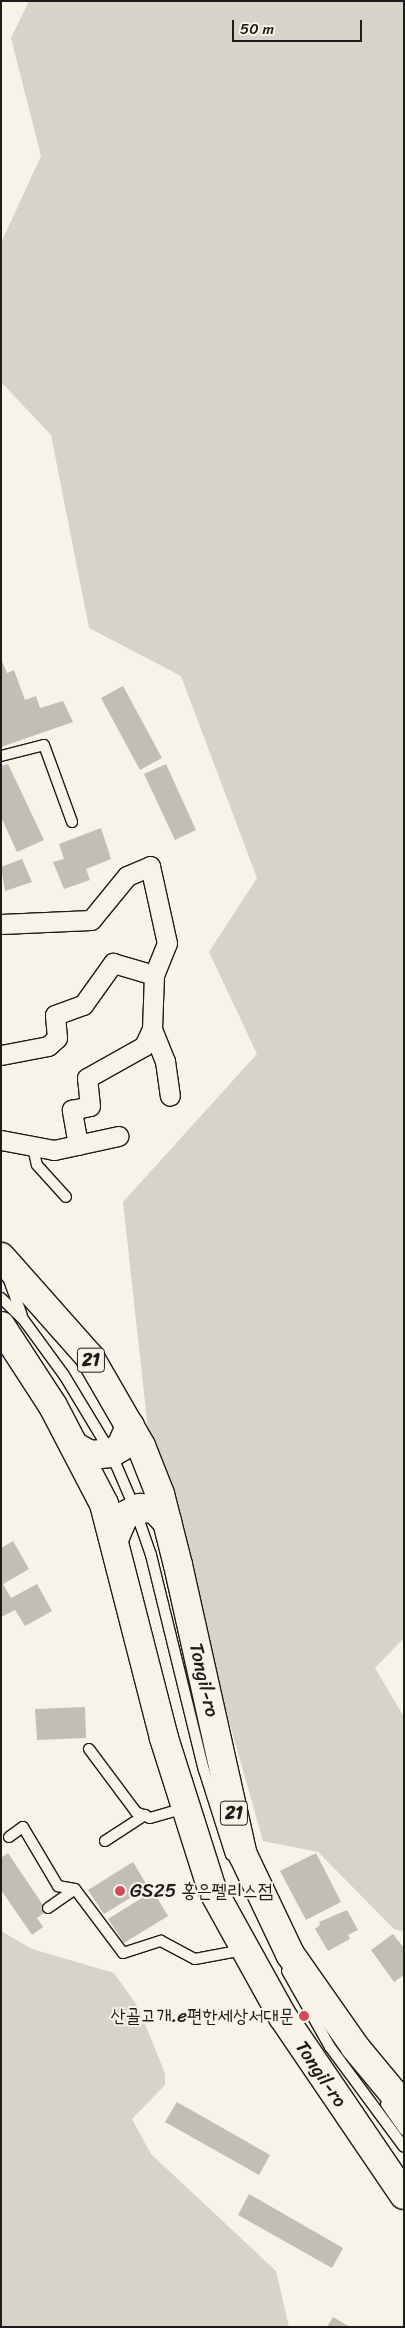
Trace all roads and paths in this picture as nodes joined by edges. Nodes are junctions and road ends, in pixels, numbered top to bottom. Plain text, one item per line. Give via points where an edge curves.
1 (1, 756) edge
2 (72, 822) dead end
3 (1, 924) edge
4 (154, 975) junction
5 (152, 1029) junction
6 (1, 1055) edge
7 (170, 1096) dead end
8 (118, 1136) dead end
9 (1, 1140) edge
10 (78, 1145) junction
11 (33, 1148) junction
12 (66, 1196) dead end
13 (1, 1258) edge
14 (1, 1298) edge
15 (12, 1322) edge
16 (130, 1426) junction
17 (74, 1446) junction
18 (111, 1454) junction
19 (135, 1510) junction
20 (167, 1522) junction
21 (115, 1537) junction
22 (188, 1701) junction
23 (89, 1749) dead end
24 (184, 1808) junction
25 (145, 1816) junction
26 (236, 1823) junction
27 (9, 1836) dead end
28 (105, 1841) dead end
29 (245, 1887) dead end
30 (75, 1890) junction
31 (253, 1904) dead end
32 (48, 1908) dead end
33 (244, 1950) junction
34 (355, 2047) junction
35 (404, 2106) edge
36 (404, 2130) edge
37 (404, 2147) edge
38 (404, 2196) edge

1 - 2 lane via 44,745
3 - 4 street via 91,920 127,876 150,866 167,943
4 - 5 street
4 - 6 street via 113,963 83,1005 55,1015 58,1038 48,1046
5 - 7 street via 165,1061
5 - 10 street via 144,1046 87,1078 90,1106 72,1110
8 - 10 street
9 - 11 street
10 - 11 street via 54,1150
11 - 12 lane via 37,1165
13 - 15 lane
13 - 16 main road, Tongil-ro / 21 via 89,1356
14 - 15 lane
15 - 17 main road, Tongil-ro / 21
15 - 18 lane via 64,1375
16 - 18 main road via 121,1447
16 - 20 main road, Tongil-ro / 21 via 156,1480
17 - 18 main road via 90,1455
17 - 21 main road, Tongil-ro / 21 via 104,1504
18 - 19 lane
19 - 20 main road via 155,1509
19 - 21 main road via 124,1516
19 - 22 lane via 151,1555
20 - 26 main road, Tongil-ro / 21
21 - 24 main road, Tongil-ro / 21
22 - 26 lane
22 - 29 lane via 220,1828
23 - 25 lane via 136,1812
24 - 25 lane
24 - 33 main road, Tongil-ro / 21 via 212,1890
25 - 28 lane
26 - 34 main road, Tongil-ro / 21 via 243,1855 290,1954
27 - 30 lane via 23,1827 58,1886
30 - 32 lane
30 - 33 lane via 123,1953 161,1941 195,1959
31 - 37 lane via 308,2012
33 - 38 main road, Tongil-ro / 21 via 283,2017
34 - 35 main road, Tongil-ro / 21
34 - 36 lane via 374,2088

